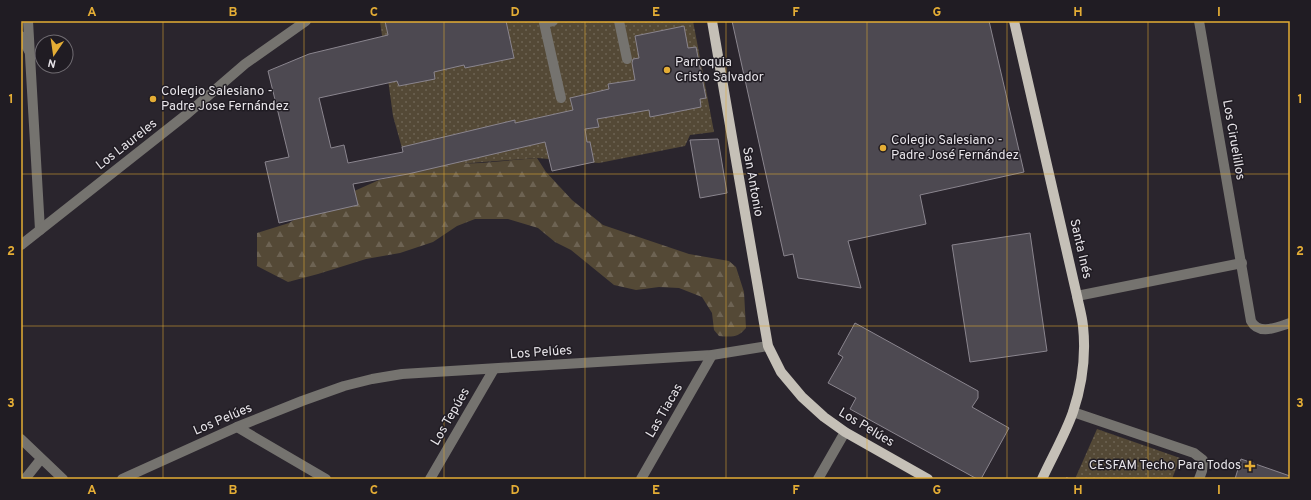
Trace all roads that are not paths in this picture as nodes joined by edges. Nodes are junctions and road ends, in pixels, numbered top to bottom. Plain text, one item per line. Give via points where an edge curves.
1 (28, 21) edge
2 (306, 21) edge
3 (553, 21) edge
4 (619, 21) edge
5 (712, 21) edge
6 (1014, 21) edge
7 (1199, 21) edge
8 (21, 36) edge
9 (30, 54) junction
10 (627, 58) dead end
11 (561, 98) dead end
12 (40, 230) junction
13 (21, 245) edge
14 (1242, 263) junction
15 (1077, 296) junction
16 (1290, 323) edge
17 (768, 346) junction
18 (712, 355) junction
19 (494, 369) junction
20 (1073, 412) junction
21 (237, 427) junction
22 (845, 432) junction
23 (21, 439) edge
24 (41, 459) junction
25 (25, 479) edge
26 (63, 479) edge
27 (122, 479) edge
28 (326, 479) edge
29 (430, 479) edge
30 (641, 479) edge
31 (818, 479) edge
32 (928, 479) edge
33 (1042, 479) edge
34 (1199, 479) edge

1 - 9 street
2 - 12 street, Los Laureles via 245,64 187,114
3 - 11 street via 544,23
4 - 10 street
5 - 17 main road, San Antonio
6 - 15 main road, Santa Inés
7 - 14 street, Los Ciruelillos
8 - 9 street
9 - 12 street
12 - 13 street, Los Laureles
14 - 15 street
14 - 16 street, Los Ciruelillos via 1251,321 1254,326 1263,330
15 - 20 main road, Santa Inés via 1083,326 1084,357
17 - 18 street, Los Pelúes
17 - 22 main road, Los Pelúes via 781,372 802,397
18 - 19 street, Los Pelúes
18 - 30 street, Las Tiacas
19 - 21 street, Los Pelúes via 402,374 372,379 337,388
19 - 29 street, Los Tepúes
20 - 33 main road, Santa Inés
20 - 34 street via 1194,453 1203,460
21 - 27 street, Los Pelúes
21 - 28 street
22 - 31 street
22 - 32 main road, Los Pelúes
23 - 24 street
24 - 25 street
24 - 26 street

